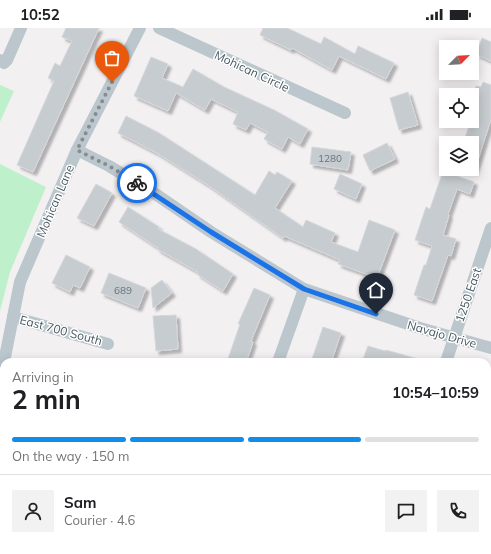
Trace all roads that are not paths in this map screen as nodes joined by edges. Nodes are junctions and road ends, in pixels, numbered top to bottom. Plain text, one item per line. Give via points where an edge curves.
1 (21, 28) edge
2 (140, 28) edge
3 (158, 28) edge
4 (0, 60) edge
5 (345, 113) dead end
6 (77, 150) junction
7 (491, 228) edge
8 (304, 289) junction
9 (13, 317) junction
10 (453, 338) junction
11 (108, 344) dead end
12 (491, 348) edge
13 (5, 358) edge
14 (279, 358) edge
15 (447, 358) edge

1 - 4 street via 7,60
2 - 6 street, Mohican Lane
3 - 5 street, Mohican Circle
6 - 8 street, Navajo Drive via 151,191 211,232
6 - 9 street, Mohican Lane via 20,282
7 - 10 street, 1250 East
8 - 10 street, Navajo Drive
8 - 14 street
9 - 11 street, East 700 South
9 - 13 street, Mohican Lane
10 - 12 street, Navajo Drive
10 - 15 street, 1250 East

